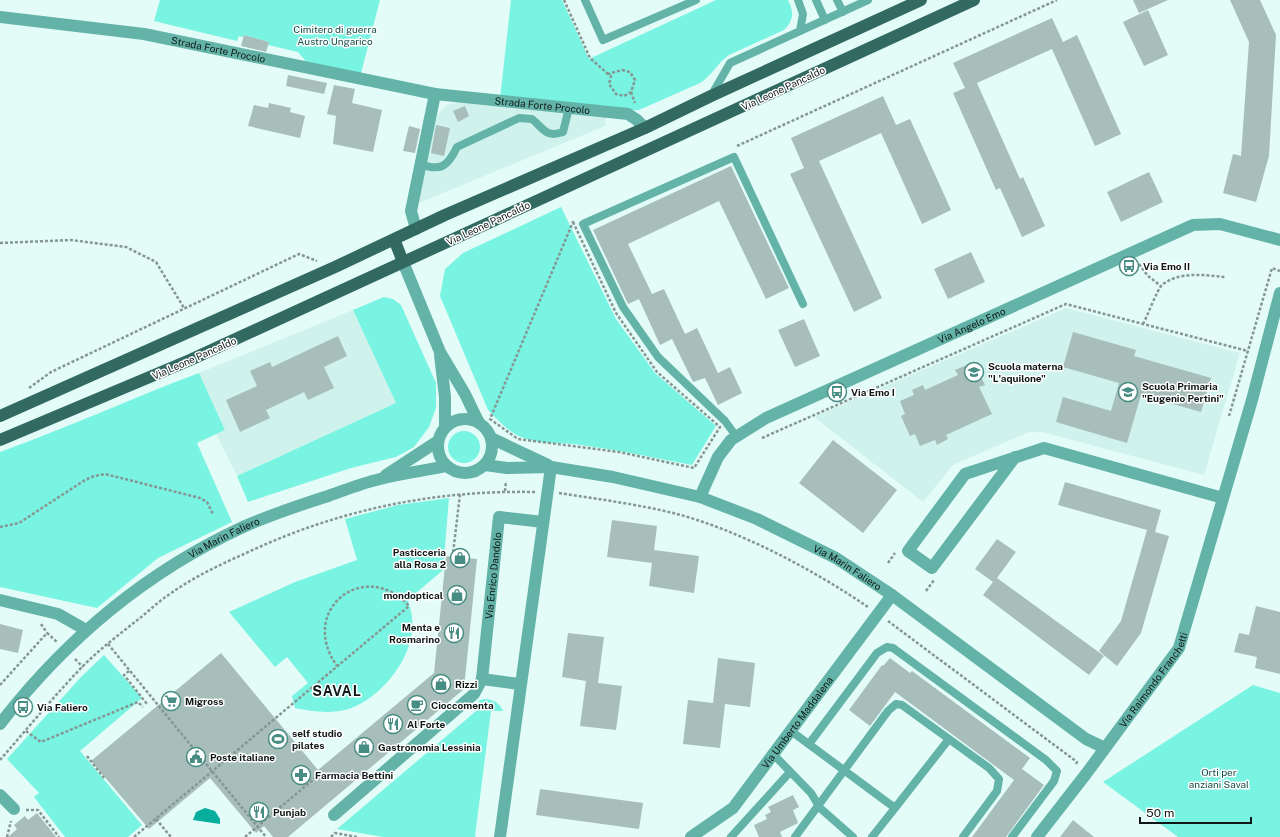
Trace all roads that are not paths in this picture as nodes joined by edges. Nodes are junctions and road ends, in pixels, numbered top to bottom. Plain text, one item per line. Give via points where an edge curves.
1 (585, 0) edge
2 (696, 0) edge
3 (798, 0) edge
4 (816, 0) edge
5 (837, 0) edge
6 (868, 0) edge
7 (921, 0) edge
8 (974, 0) edge
9 (843, 12) junction
10 (0, 17) edge
11 (825, 20) junction
12 (800, 31) junction
13 (435, 94) junction
14 (711, 96) junction
15 (569, 108) junction
16 (645, 128) junction
17 (420, 164) junction
18 (416, 229) junction
19 (394, 239) junction
20 (1280, 240) edge
21 (403, 262) junction
22 (1280, 293) edge
23 (803, 304) dead end
24 (440, 352) junction
25 (0, 416) edge
26 (479, 423) junction
27 (445, 427) junction
28 (736, 436) junction
29 (491, 438) junction
30 (0, 440) edge
31 (438, 440) junction
32 (1015, 457) junction
33 (485, 465) junction
34 (446, 466) junction
35 (551, 467) junction
36 (380, 479) junction
37 (700, 497) junction
38 (1223, 498) junction
39 (543, 522) junction
40 (892, 595) junction
41 (0, 600) edge
42 (86, 630) junction
43 (482, 678) junction
44 (520, 684) junction
45 (0, 724) edge
46 (791, 731) junction
47 (949, 740) junction
48 (809, 744) junction
49 (1105, 748) junction
50 (773, 754) junction
51 (845, 770) junction
52 (790, 772) junction
53 (0, 795) edge
54 (818, 805) junction
55 (895, 808) junction
56 (14, 809) road end
57 (334, 815) dead end
58 (500, 837) edge
59 (691, 837) edge
60 (731, 837) edge
61 (795, 837) edge
62 (853, 837) edge
63 (872, 837) edge
64 (963, 837) edge
65 (1012, 837) edge
66 (1037, 837) edge

1 - 2 lane via 603,40
3 - 12 lane via 803,14
4 - 11 lane
5 - 9 lane
6 - 9 lane
7 - 14 main road
8 - 21 main road, Via Leone Pancaldo
9 - 11 lane
10 - 13 street, Strada Forte Procolo via 144,34
11 - 12 lane
12 - 14 lane via 730,63
13 - 15 street, Strada Forte Procolo
13 - 17 street
14 - 16 main road
15 - 16 street, Strada Forte Procolo via 628,114
15 - 17 lane via 563,132 554,136 532,119 520,118 457,147 451,160 445,165 431,169
16 - 18 main road
17 - 18 street via 411,211
18 - 19 main road
19 - 21 main road
19 - 25 main road
20 - 28 street, Via Angelo Emo via 1220,224 1193,225 772,415
21 - 24 street, Via Marin Faliero
21 - 30 main road, Via Leone Pancaldo via 190,360
22 - 38 street, Via Raimondo Franchetti
23 - 28 lane via 734,157 583,224 623,307 658,357 725,421
24 - 26 street, Via Marin Faliero
24 - 27 street, Via Marin Faliero
26 - 27 street via 464,419
26 - 29 street, Via Marin Faliero via 485,427
27 - 31 street, Via Marin Faliero
28 - 37 street, Via Angelo Emo via 718,457
29 - 33 street via 492,451
29 - 35 street, Via Marin Faliero
31 - 34 street via 440,457
31 - 36 street, Via Marin Faliero
32 - 32 street via 965,474 908,551 932,568
32 - 38 street via 1044,448
33 - 34 street via 479,470 464,474
33 - 35 street, Via Marin Faliero via 507,468
34 - 36 street, Via Marin Faliero
35 - 37 street, Via Marin Faliero via 613,477
35 - 39 street
36 - 42 street, Via Marin Faliero via 303,504 223,537 170,566
37 - 40 street, Via Marin Faliero via 795,536 836,558
38 - 49 street, Via Raimondo Franchetti via 1179,648
39 - 43 street, Via Enrico Dandolo via 499,517
39 - 44 street
40 - 46 street, Via Umberto Maddalena
40 - 49 street, Via Marin Faliero via 1086,739
41 - 42 street via 58,614
42 - 45 street, Via Marin Faliero via 28,688
43 - 44 street
43 - 57 street, Via Enrico Dandolo via 474,694
44 - 58 street
46 - 48 lane
46 - 50 street, Via Umberto Maddalena
47 - 51 lane via 902,705 896,704
47 - 55 lane
47 - 64 lane via 990,768 999,779 997,791
48 - 51 lane
48 - 65 lane via 878,654 887,647 893,648 1046,760 1057,771 1054,781
49 - 66 street, Via Raimondo Franchetti
50 - 52 lane
50 - 59 street, Via Umberto Maddalena via 733,808
51 - 54 lane
51 - 55 lane
52 - 54 lane via 811,793
52 - 60 lane
53 - 56 street
54 - 61 lane
54 - 62 lane
55 - 63 lane

